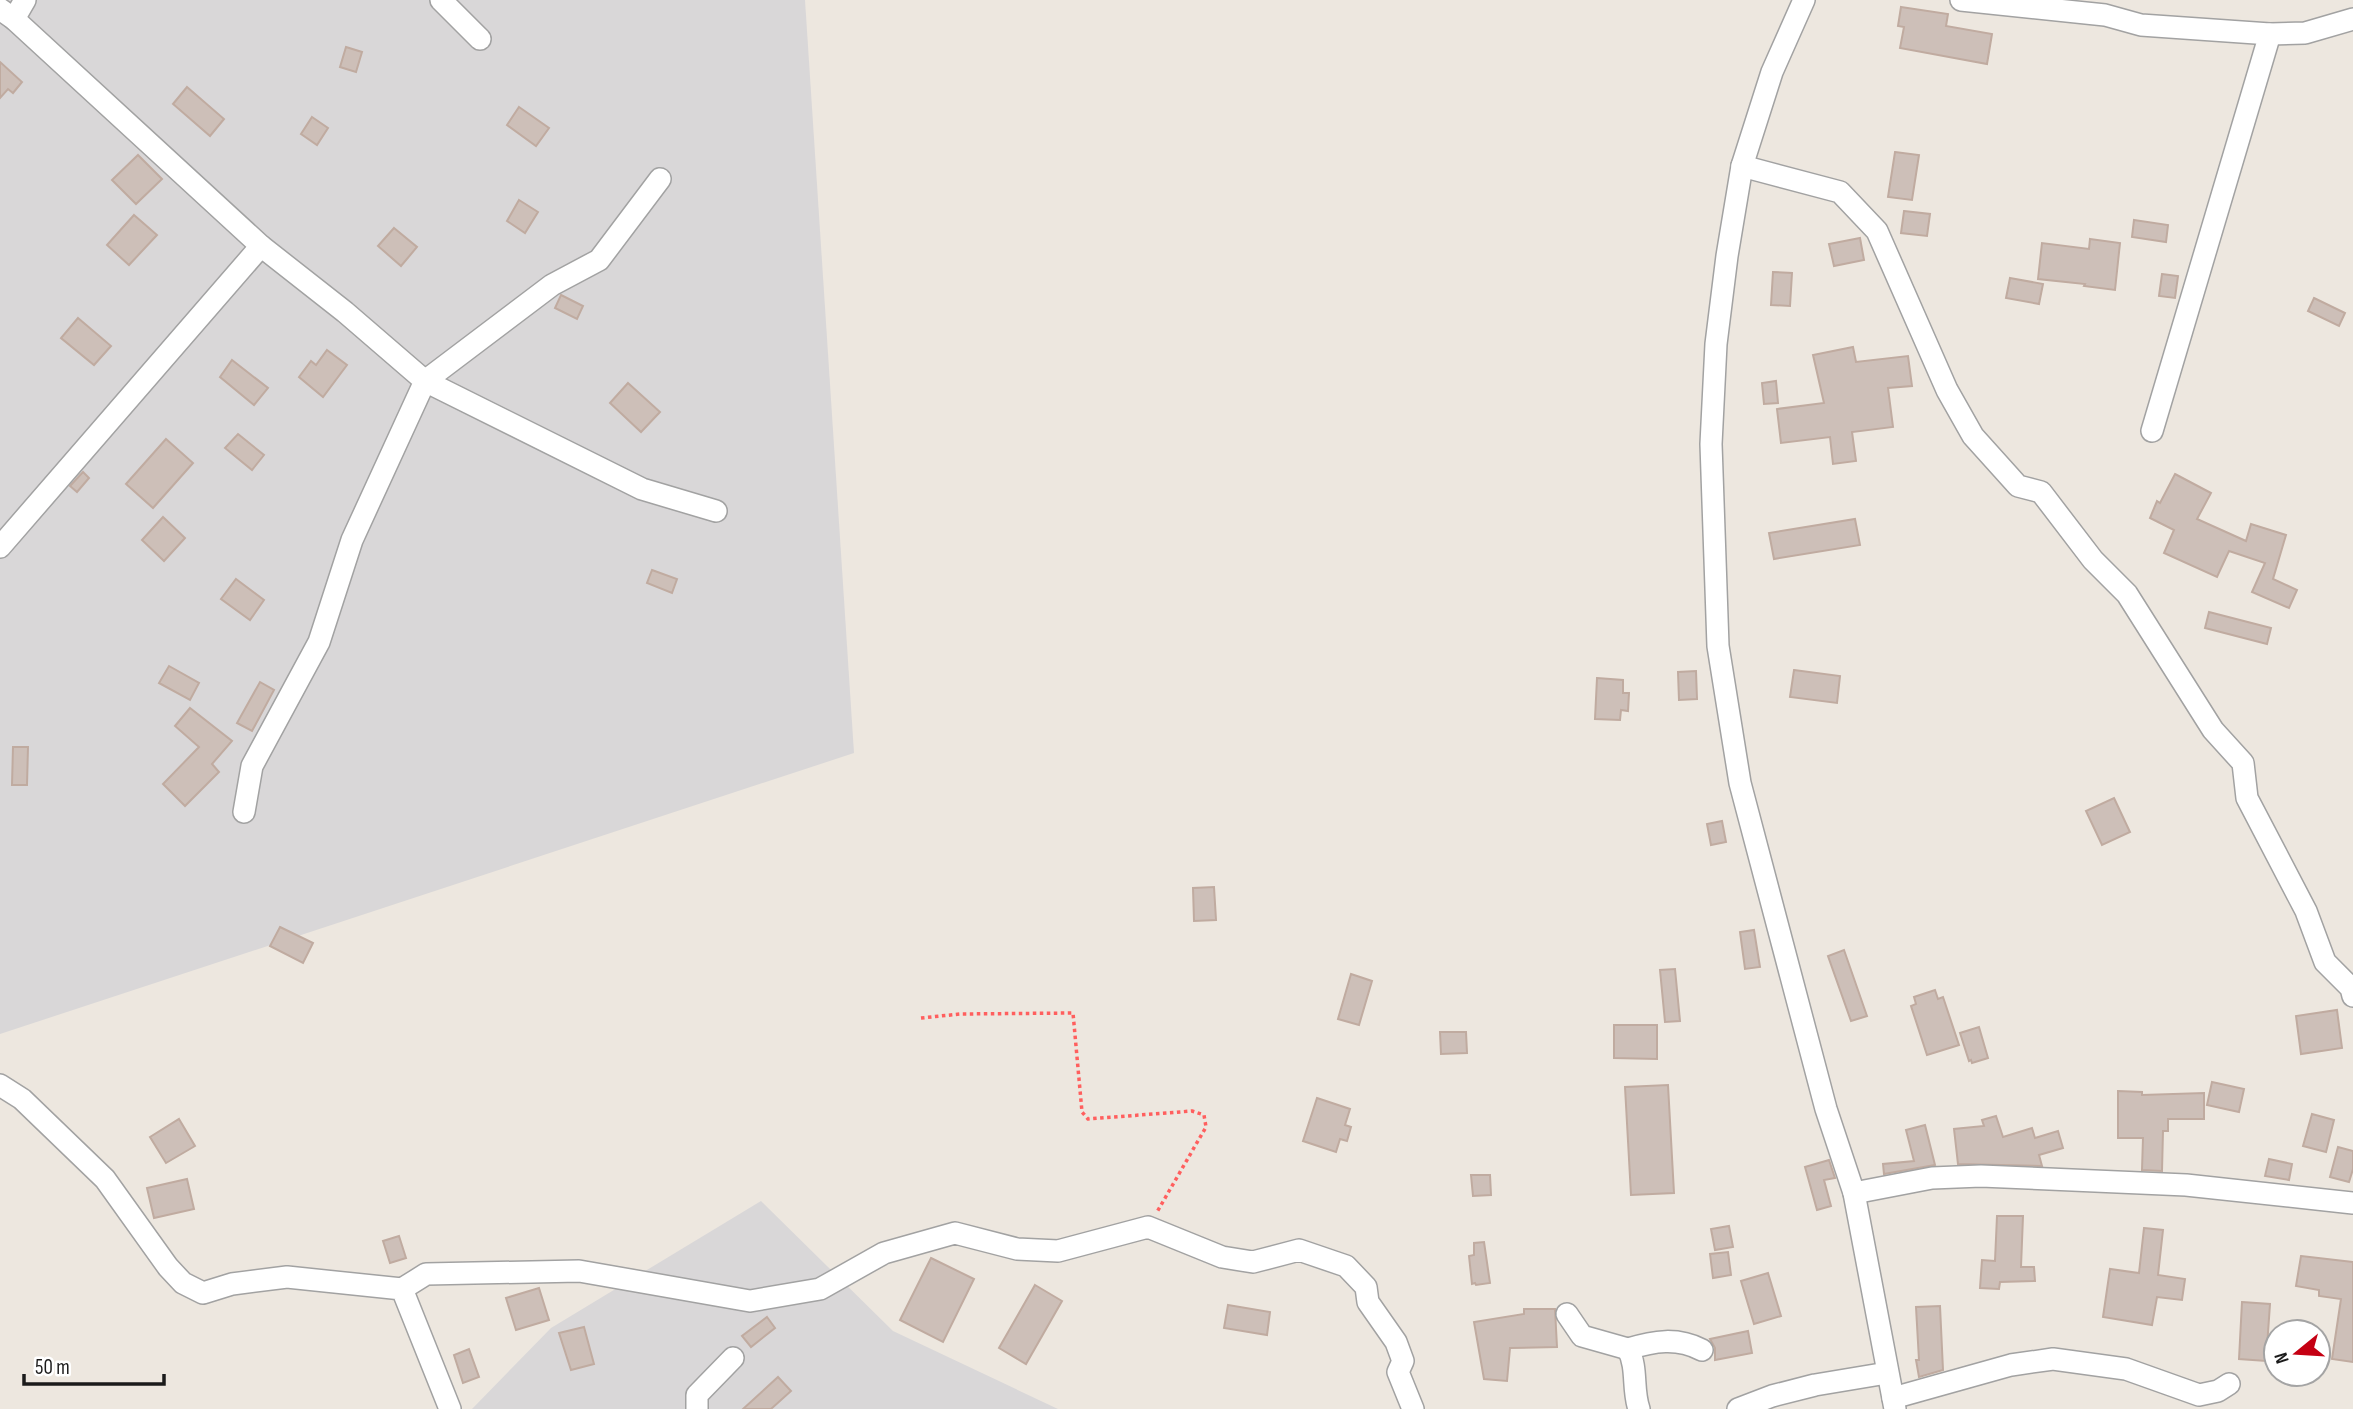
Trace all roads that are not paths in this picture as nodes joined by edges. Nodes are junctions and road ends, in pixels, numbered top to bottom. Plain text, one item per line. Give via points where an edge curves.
1 (25, 0) edge
2 (441, 0) edge
3 (1804, 0) edge
4 (1961, 0) edge
5 (7, 14) edge
6 (2353, 19) edge
7 (2270, 34) junction
8 (480, 39) dead end
9 (1742, 166) junction
10 (660, 178) dead end
11 (261, 246) junction
12 (425, 381) junction
13 (2152, 431) dead end
14 (716, 511) dead end
15 (0, 547) edge
16 (244, 812) dead end
17 (2353, 996) edge
18 (0, 1084) edge
19 (1854, 1193) junction
20 (2353, 1203) edge
21 (402, 1289) junction
22 (1567, 1314) dead end
23 (1628, 1349) junction
24 (1702, 1350) dead end
25 (733, 1358) dead end
26 (1887, 1373) junction
27 (2228, 1384) dead end
28 (1894, 1404) edge
29 (450, 1409) edge
30 (697, 1409) edge
31 (1413, 1409) edge
32 (1639, 1409) edge
33 (1738, 1409) edge

1 - 5 street
2 - 8 street
3 - 9 street via 1772,72
4 - 7 street via 2105,15 2141,25
5 - 11 street
6 - 7 street via 2305,33
7 - 13 street
9 - 17 street via 1840,192 1877,231 1947,390 1973,436 2018,486 2041,492 2093,560 2127,594 2213,730 2242,762 2246,798 2306,911 2325,962 2351,988
9 - 19 street via 1718,331 1712,419 1718,646 1740,783 1826,1109
10 - 12 street via 599,260 552,285
11 - 12 street
11 - 15 street
12 - 14 street via 642,489
12 - 16 street via 352,540 319,642 252,766
18 - 21 street via 22,1099 105,1180 183,1283 203,1293 287,1277
19 - 20 street via 1932,1178 1980,1176 2186,1185
19 - 26 street
21 - 29 street
21 - 31 street via 426,1274 579,1271 750,1301 820,1289 884,1253 955,1233 1017,1249 1058,1251 1148,1227 1222,1257 1253,1262 1299,1250 1346,1266 1366,1287 1368,1302 1396,1342 1403,1361 1398,1372
22 - 23 street via 1582,1336
23 - 24 street via 1667,1340
23 - 32 street
25 - 30 street via 697,1395
26 - 28 street
26 - 33 street via 1815,1385
27 - 28 street via 2199,1395 2126,1369 2053,1359 2011,1365

